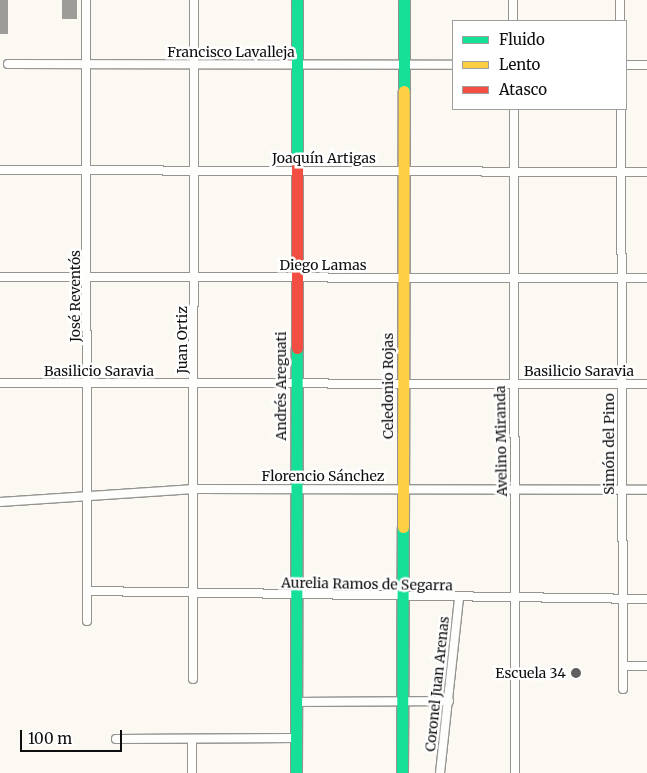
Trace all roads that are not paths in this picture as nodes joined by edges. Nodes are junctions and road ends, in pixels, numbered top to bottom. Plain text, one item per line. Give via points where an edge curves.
1 (86, 0) edge
2 (194, 0) edge
3 (297, 0) edge
4 (404, 0) edge
5 (513, 0) edge
6 (620, 0) edge
7 (513, 20) edge
8 (620, 20) edge
9 (8, 64) dead end
10 (86, 64) junction
11 (194, 64) junction
12 (297, 64) junction
13 (405, 65) junction
14 (452, 65) edge
15 (627, 65) edge
16 (647, 65) edge
17 (514, 110) edge
18 (621, 110) edge
19 (0, 170) edge
20 (87, 170) junction
21 (194, 170) junction
22 (297, 170) junction
23 (404, 171) junction
24 (514, 171) junction
25 (621, 172) junction
26 (647, 172) edge
27 (513, 277) junction
28 (0, 278) edge
29 (88, 278) junction
30 (194, 278) junction
31 (296, 278) junction
32 (403, 278) junction
33 (622, 278) junction
34 (647, 278) edge
35 (0, 384) edge
36 (88, 384) junction
37 (195, 384) junction
38 (296, 384) junction
39 (402, 384) junction
40 (513, 384) junction
41 (622, 384) junction
42 (647, 384) edge
43 (195, 489) junction
44 (296, 489) junction
45 (402, 489) junction
46 (514, 490) junction
47 (621, 490) junction
48 (647, 490) edge
49 (88, 494) junction
50 (0, 502) edge
51 (88, 591) junction
52 (194, 594) junction
53 (296, 596) junction
54 (401, 596) junction
55 (459, 598) junction
56 (515, 598) junction
57 (621, 599) junction
58 (647, 599) edge
59 (87, 621) dead end
60 (623, 666) junction
61 (647, 666) edge
62 (193, 679) dead end
63 (623, 689) dead end
64 (404, 701) junction
65 (449, 701) junction
66 (296, 702) junction
67 (116, 738) dead end
68 (296, 738) junction
69 (192, 739) junction
70 (192, 773) edge
71 (296, 773) edge
72 (402, 773) edge
73 (440, 773) edge
74 (515, 773) edge

1 - 10 street, José Reventós
2 - 11 street, Juan Ortiz
3 - 12 street, Andrés Areguati
4 - 13 street, Celedonio Rojas
5 - 7 street
6 - 8 street
9 - 10 street, Francisco Lavalleja
10 - 11 street, Francisco Lavalleja
10 - 20 street, José Reventós
11 - 12 street, Francisco Lavalleja
11 - 21 street, Juan Ortiz
12 - 13 street, Francisco Lavalleja
12 - 22 street, Andrés Areguati
13 - 14 street, Francisco Lavalleja
13 - 23 street, Celedonio Rojas
15 - 16 street
17 - 24 street, Avelino Miranda
18 - 25 street, Simón del Pino
19 - 20 street, Joaquín Artigas
20 - 21 street, Joaquín Artigas
20 - 29 street, José Reventós
21 - 22 street, Joaquín Artigas
21 - 30 street, Juan Ortiz
22 - 23 street, Joaquín Artigas
22 - 31 street, Andrés Areguati
23 - 24 street, Joaquín Artigas
23 - 32 street, Celedonio Rojas
24 - 25 street, Joaquín Artigas
24 - 27 street, Avelino Miranda
25 - 26 street, Joaquín Artigas
25 - 33 street, Simón del Pino
27 - 32 street, Diego Lamas
27 - 33 street, Diego Lamas
27 - 40 street, Avelino Miranda
28 - 29 street, Diego Lamas
29 - 30 street, Diego Lamas
29 - 36 street, José Reventós
30 - 31 street, Diego Lamas
30 - 37 street, Juan Ortiz
31 - 32 street, Diego Lamas
31 - 38 street, Andrés Areguati
32 - 39 street, Celedonio Rojas
33 - 34 street, Diego Lamas
33 - 41 street, Simón del Pino
35 - 36 street, Basilicio Saravia
36 - 37 street, Basilicio Saravia
36 - 49 street, José Reventós
37 - 38 street, Basilicio Saravia
37 - 43 street, Juan Ortiz
38 - 39 street, Basilicio Saravia
38 - 44 street, Andrés Areguati
39 - 40 street, Basilicio Saravia
39 - 45 street, Celedonio Rojas
40 - 41 street, Basilicio Saravia
40 - 46 street, Avelino Miranda
41 - 42 street, Basilicio Saravia
41 - 47 street, Simón del Pino
43 - 44 street, Florencio Sánchez
43 - 49 street, Florencio Sánchez
43 - 52 street, Juan Ortiz
44 - 45 street, Florencio Sánchez
44 - 53 street, Andrés Areguati
45 - 46 street, Florencio Sánchez
45 - 54 street, Celedonio Rojas
46 - 47 street, Florencio Sánchez
46 - 56 street, Avelino Miranda
47 - 48 street, Florencio Sánchez
47 - 57 street, Simón del Pino
49 - 50 street, Florencio Sánchez
49 - 51 street, José Reventós
51 - 52 street, Aurelia Ramos de Segarra
51 - 59 street, José Reventós
52 - 53 street, Aurelia Ramos de Segarra
52 - 62 street, Juan Ortiz
53 - 54 street, Aurelia Ramos de Segarra
53 - 66 street, Andrés Areguati
54 - 55 street, Aurelia Ramos de Segarra
54 - 64 street, Celedonio Rojas
55 - 56 street, Aurelia Ramos de Segarra
55 - 65 street, Coronel Juan Arenas
56 - 57 street, Aurelia Ramos de Segarra
56 - 74 street, Avelino Miranda
57 - 58 street, Aurelia Ramos de Segarra
57 - 60 street, Simón del Pino
60 - 61 street
60 - 63 street, Simón del Pino
64 - 65 street
64 - 66 street
64 - 72 street, Celedonio Rojas
65 - 73 street, Coronel Juan Arenas
66 - 68 street, Andrés Areguati
67 - 69 street
68 - 69 street
68 - 71 street, Andrés Areguati
69 - 70 street

